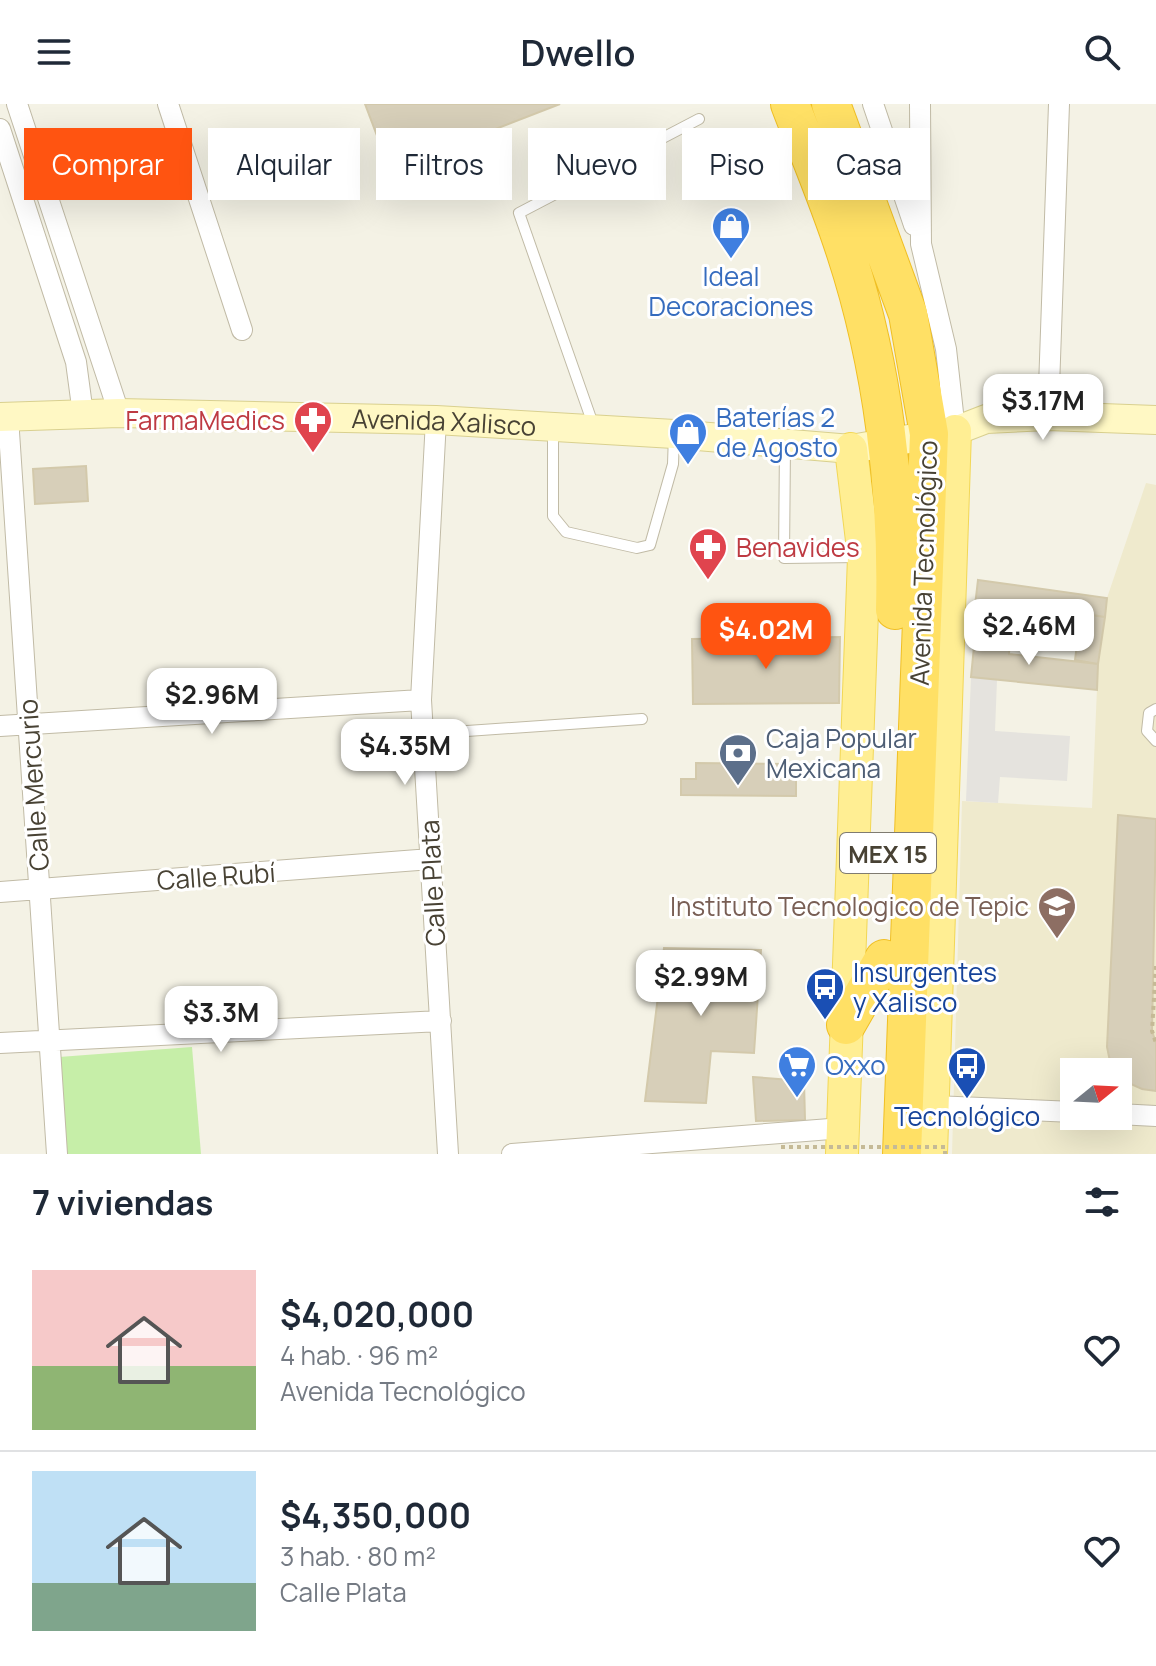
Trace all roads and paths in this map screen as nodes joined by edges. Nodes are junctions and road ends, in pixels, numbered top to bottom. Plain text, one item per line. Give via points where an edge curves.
1 (17, 104) edge
2 (168, 104) edge
3 (790, 104) edge
4 (831, 104) edge
5 (873, 104) edge
6 (920, 104) edge
7 (1059, 104) edge
8 (699, 119) dead end
9 (0, 129) edge
10 (921, 244) junction
11 (242, 330) dead end
12 (119, 413) junction
13 (83, 414) junction
14 (1048, 416) junction
15 (4, 417) edge
16 (436, 420) junction
17 (1156, 420) edge
18 (553, 426) junction
19 (595, 429) junction
20 (942, 433) junction
21 (674, 434) junction
22 (785, 444) junction
23 (869, 446) junction
24 (8, 529) edge
25 (864, 557) junction
26 (421, 700) junction
27 (1156, 709) edge
28 (642, 719) dead end
29 (29, 725) junction
30 (0, 726) edge
31 (424, 734) junction
32 (1156, 741) edge
33 (431, 859) junction
34 (40, 890) junction
35 (0, 892) edge
36 (884, 959) junction
37 (1156, 966) edge
38 (441, 1021) junction
39 (846, 1025) junction
40 (50, 1040) junction
41 (0, 1043) edge
42 (1156, 1043) edge
43 (933, 1106) junction
44 (1060, 1111) edge
45 (1132, 1115) edge
46 (1156, 1116) edge
47 (843, 1141) edge
48 (781, 1147) dead end
49 (57, 1154) edge
50 (448, 1154) edge
51 (512, 1154) edge
52 (876, 1154) edge
53 (902, 1154) edge
54 (931, 1154) edge
55 (945, 1154) edge

1 - 12 street
2 - 11 street
3 - 23 highway, Avenida Tecnológico / MEX 15 via 865,318 876,378
4 - 20 highway, Avenida Tecnológico / MEX 15 via 892,263
5 - 10 street
6 - 10 street
7 - 14 street
8 - 19 lane via 519,213
9 - 13 street via 76,362
10 - 20 street via 946,349
12 - 13 street, Avenida Xalisco
12 - 16 street, Avenida Xalisco
13 - 15 street, Avenida Xalisco
14 - 17 street, Avenida Xalisco
14 - 20 street, Avenida Xalisco via 986,419
15 - 24 street, Calle Mercurio
16 - 18 street, Avenida Xalisco
16 - 26 street, Calle Plata
18 - 19 street, Avenida Xalisco
18 - 21 lane via 553,516 566,532 637,548 650,545 673,464
19 - 21 street, Avenida Xalisco
20 - 23 street, Avenida Xalisco
20 - 43 main road, Avenida Tecnológico
20 - 53 highway, Avenida Tecnológico / MEX 15
21 - 22 street, Avenida Xalisco
22 - 23 street, Avenida Xalisco
22 - 25 lane via 784,558
23 - 25 main road, Avenida Tecnológico
23 - 36 highway, Avenida Tecnológico / MEX 15 via 896,552
24 - 29 street, Calle Mercurio
25 - 39 main road, Avenida Tecnológico
26 - 29 street
26 - 31 street, Calle Plata
27 - 32 lane via 1149,713 1147,731
28 - 31 lane
29 - 30 street
29 - 34 street, Calle Mercurio
31 - 33 street, Calle Plata
33 - 34 street, Calle Rubí
33 - 38 street, Calle Plata
34 - 35 street, Calle Rubí
34 - 40 street, Calle Mercurio
36 - 39 highway
36 - 52 highway, Avenida Tecnológico / MEX 15
37 - 42 path
38 - 40 street
38 - 50 street, Calle Plata
39 - 47 main road, Avenida Tecnológico
40 - 41 street
40 - 49 street, Calle Mercurio
43 - 44 street
43 - 54 main road, Avenida Tecnológico
45 - 46 street
47 - 51 street
48 - 55 path, bridge via 945,1147

